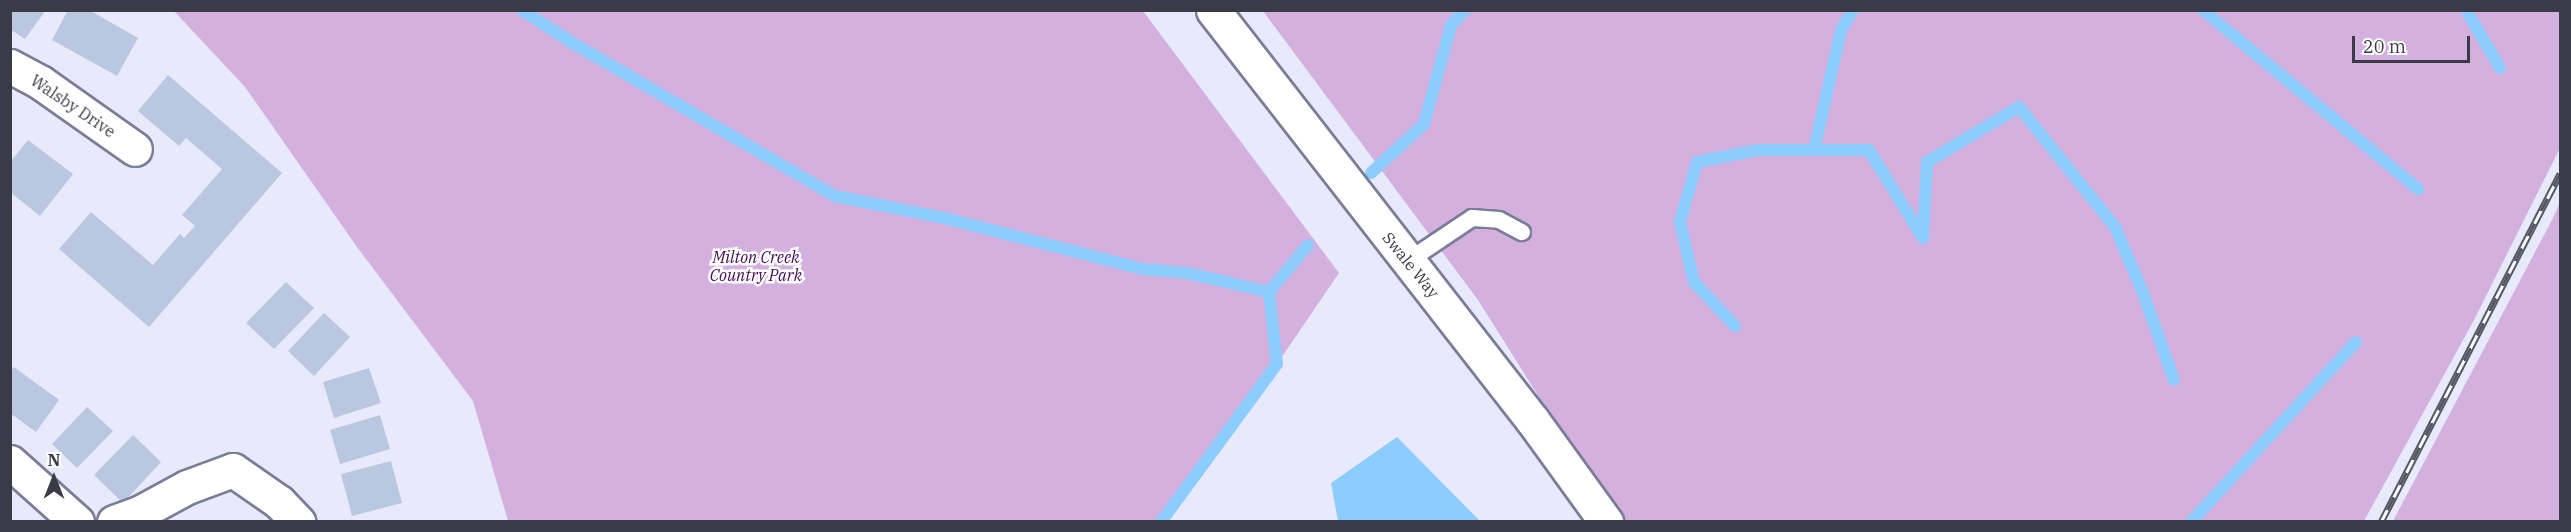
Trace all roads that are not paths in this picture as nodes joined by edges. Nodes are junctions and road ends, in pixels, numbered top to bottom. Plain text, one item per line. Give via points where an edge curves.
1 (1214, 10) edge
2 (10, 66) edge
3 (135, 149) dead end
4 (1522, 232) dead end
5 (1408, 261) junction
6 (10, 462) edge
7 (77, 522) edge
8 (114, 522) edge
9 (298, 522) edge
10 (1606, 522) edge

1 - 5 main road, Swale Way
2 - 3 main road, Walsby Drive via 40,82
4 - 5 lane via 1499,220 1472,218
5 - 10 main road, Swale Way
6 - 7 main road
8 - 9 main road via 233,470 279,502

